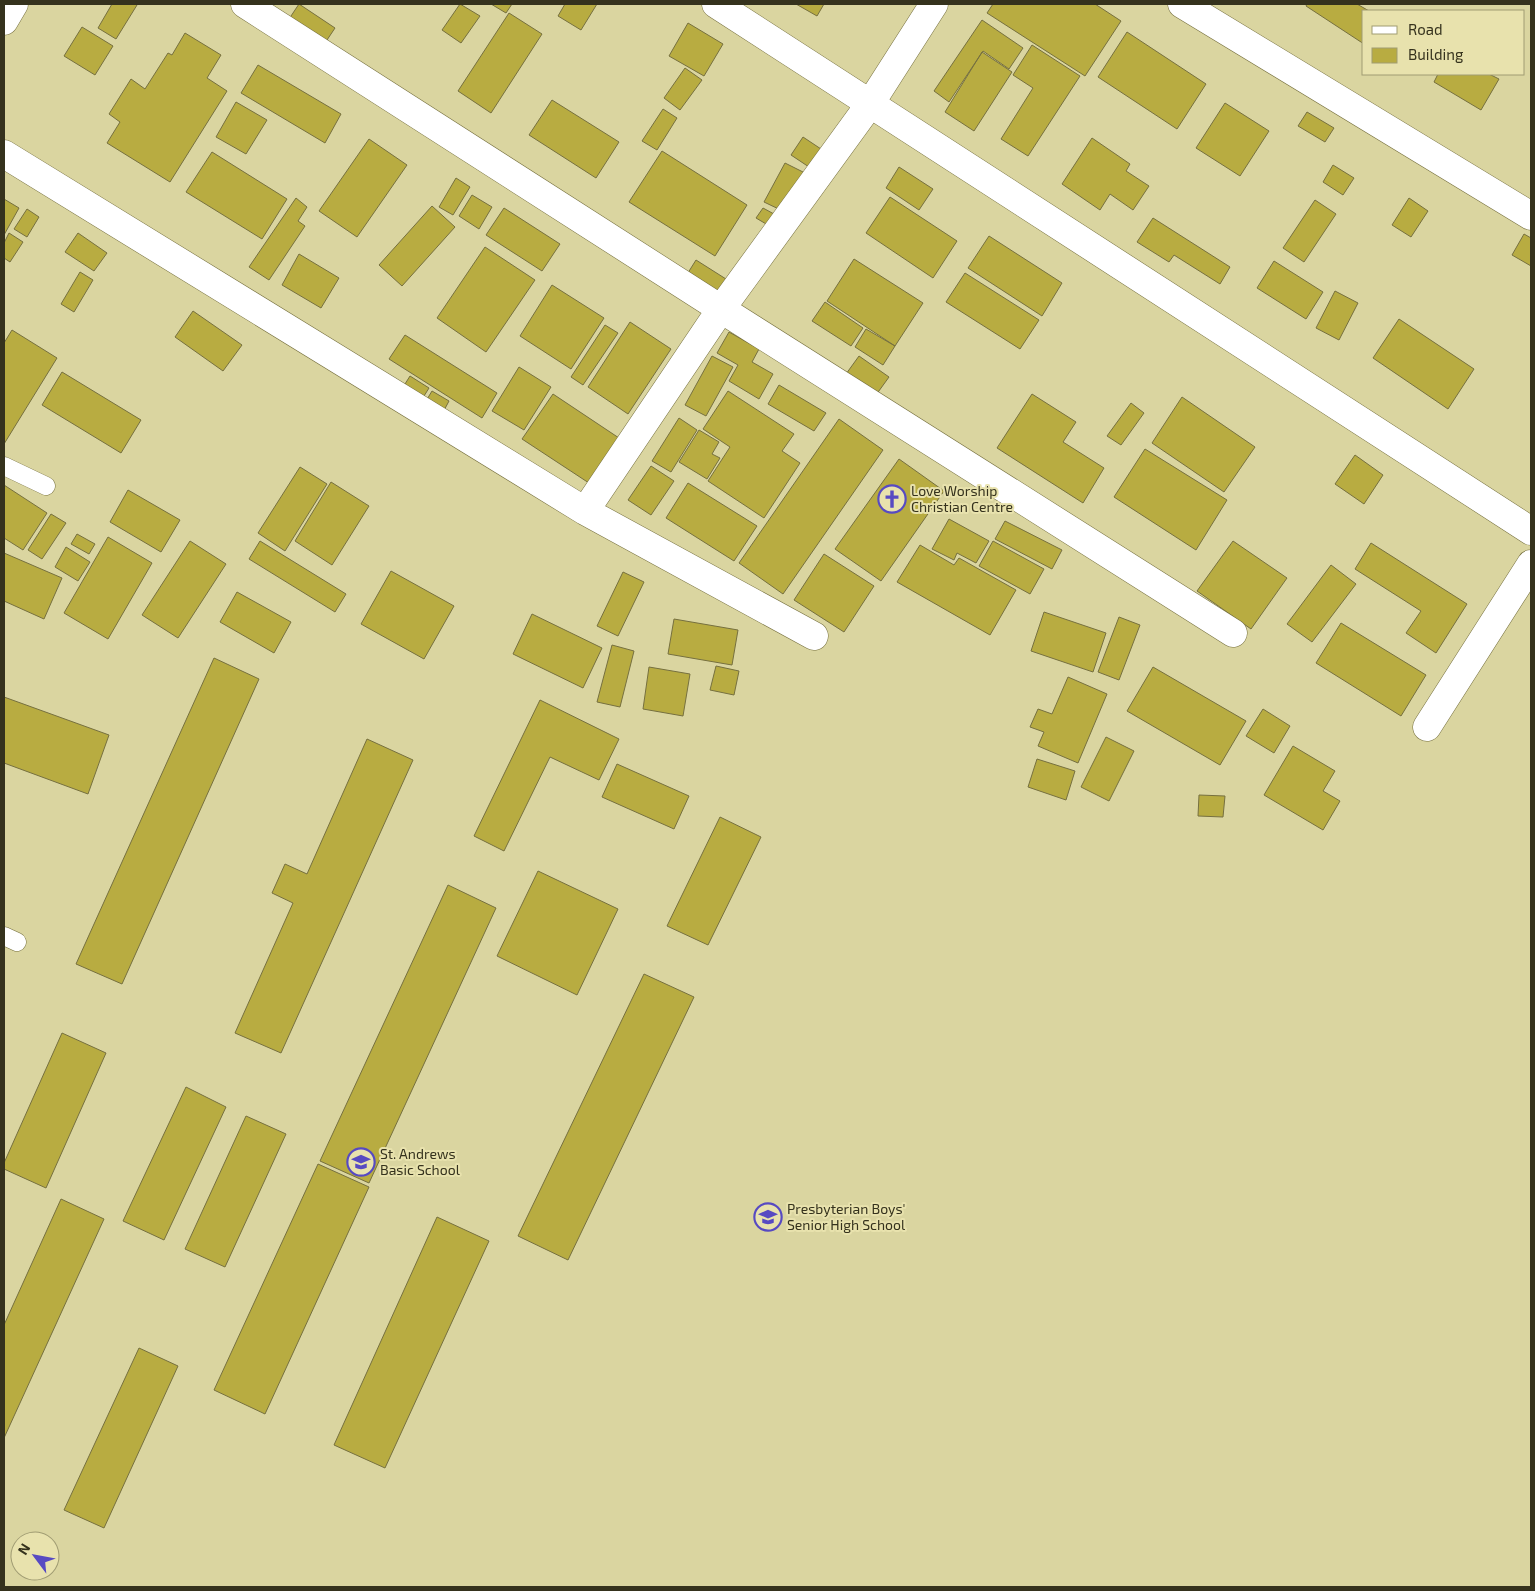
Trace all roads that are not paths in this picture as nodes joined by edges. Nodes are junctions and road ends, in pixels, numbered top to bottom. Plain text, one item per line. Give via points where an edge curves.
1 (14, 4) edge
2 (245, 4) edge
3 (716, 4) edge
4 (934, 4) edge
5 (1182, 4) edge
6 (4, 21) edge
7 (870, 104) junction
8 (4, 154) edge
9 (1531, 216) edge
10 (721, 309) junction
11 (4, 466) edge
12 (46, 486) dead end
13 (585, 510) junction
14 (1531, 531) edge
15 (1531, 564) edge
16 (1233, 633) dead end
17 (814, 636) dead end
18 (1427, 727) dead end

1 - 6 street
2 - 10 street
3 - 7 street
4 - 7 street
5 - 9 street
7 - 10 street
7 - 14 street
8 - 13 street
10 - 13 street
10 - 16 street
11 - 12 lane
13 - 17 street
15 - 18 street

